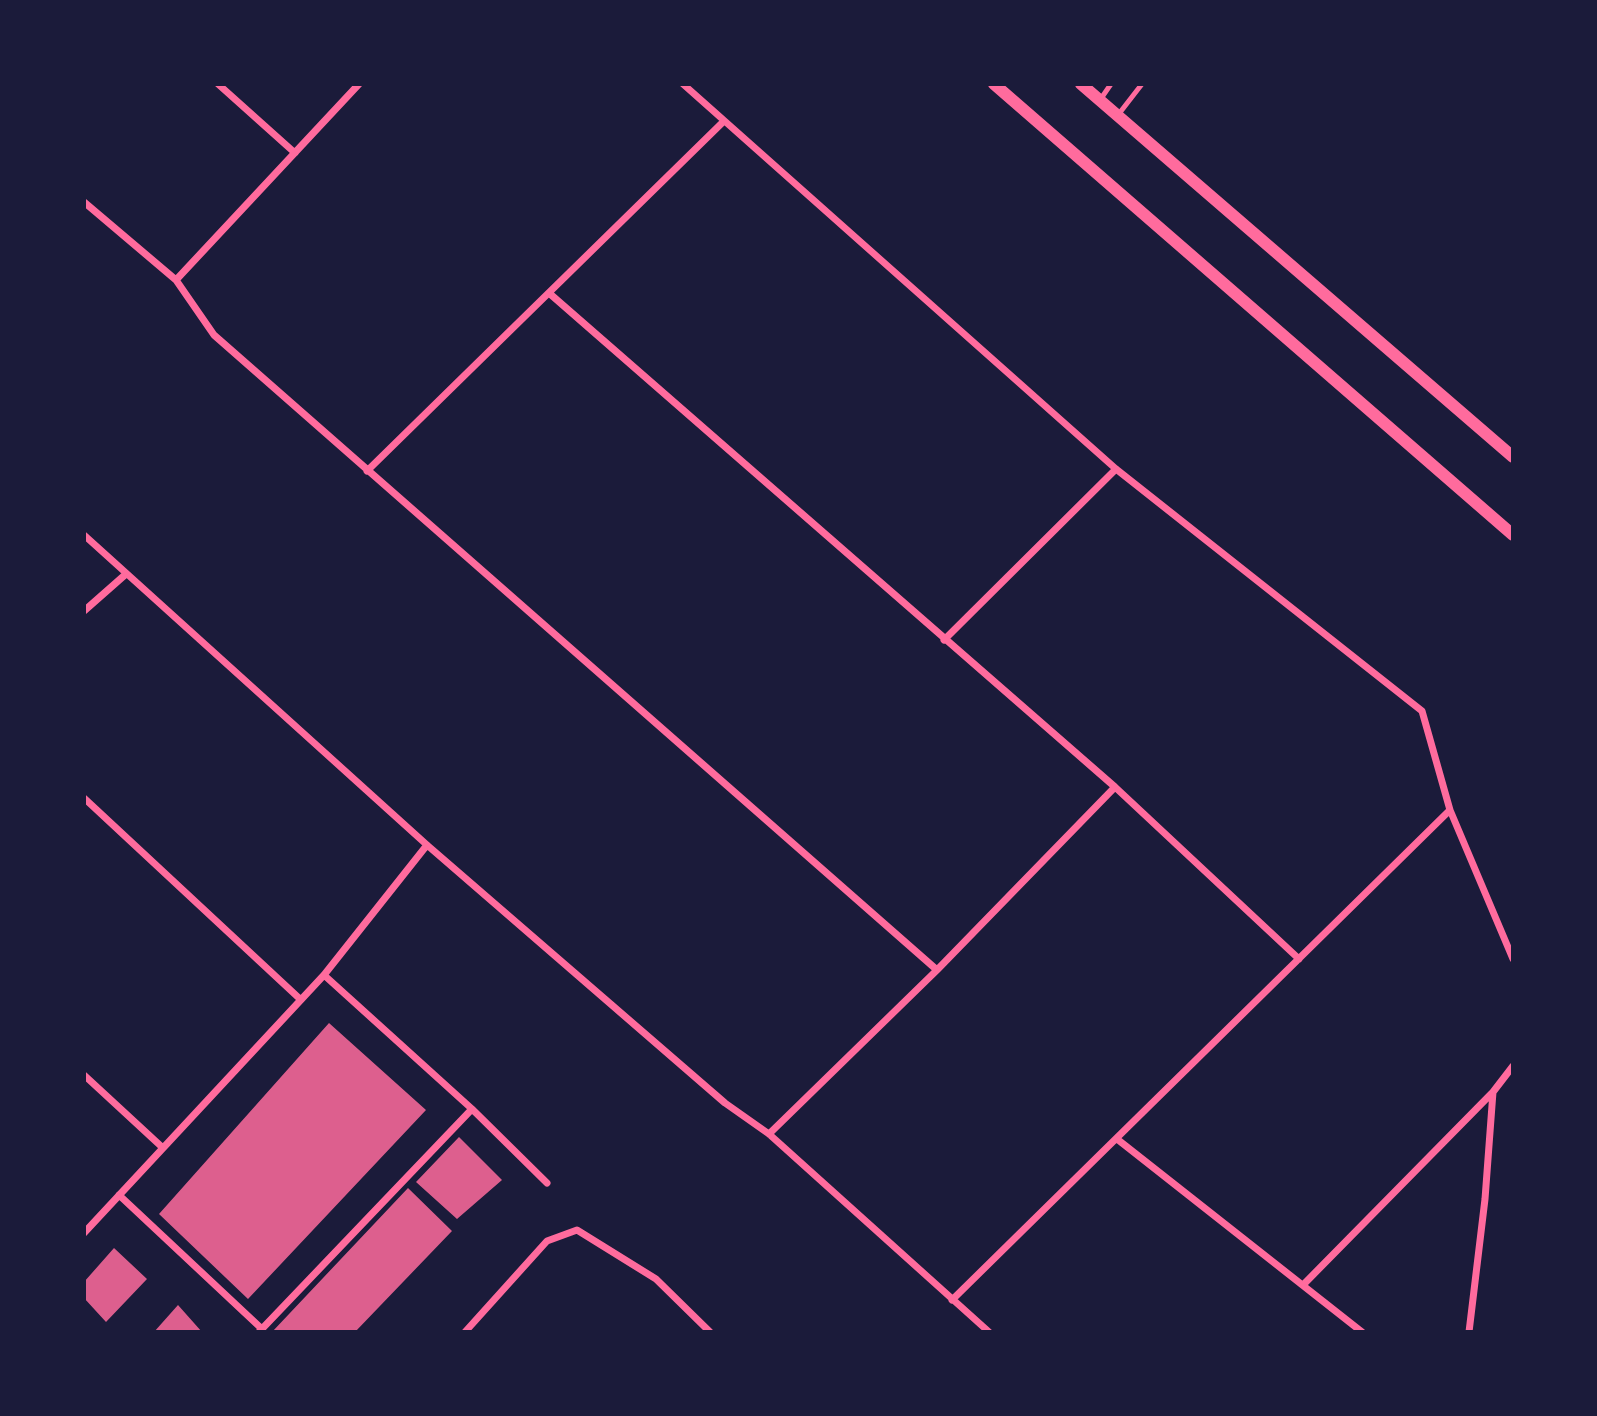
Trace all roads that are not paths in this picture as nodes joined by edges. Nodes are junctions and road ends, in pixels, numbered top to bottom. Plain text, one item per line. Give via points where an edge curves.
1 (218, 84) edge
2 (359, 84) edge
3 (683, 84) edge
4 (994, 84) edge
5 (1081, 84) edge
6 (1111, 84) edge
7 (1142, 84) edge
8 (1100, 100) junction
9 (1118, 115) junction
10 (723, 122) junction
11 (295, 152) junction
12 (84, 202) edge
13 (176, 280) junction
14 (549, 293) junction
15 (1513, 457) edge
16 (1116, 469) junction
17 (367, 471) junction
18 (84, 534) edge
19 (1513, 535) edge
20 (126, 574) junction
21 (84, 611) edge
22 (944, 640) junction
23 (1115, 787) junction
24 (84, 798) edge
25 (1450, 810) junction
26 (427, 845) junction
27 (1298, 959) junction
28 (1513, 960) edge
29 (937, 970) junction
30 (324, 975) junction
31 (300, 999) junction
32 (1513, 1066) edge
33 (84, 1075) edge
34 (1493, 1092) junction
35 (472, 1109) junction
36 (769, 1134) junction
37 (1117, 1139) junction
38 (163, 1148) junction
39 (547, 1183) dead end
40 (119, 1195) junction
41 (84, 1233) edge
42 (1304, 1284) junction
43 (952, 1300) junction
44 (260, 1331) edge
45 (465, 1332) edge
46 (710, 1332) edge
47 (989, 1332) edge
48 (1362, 1332) edge
49 (1469, 1332) edge

1 - 11 street
2 - 11 street
3 - 10 street
4 - 19 street
5 - 8 street
6 - 8 lane
7 - 9 lane
8 - 9 street
9 - 15 street
10 - 14 street
10 - 16 street
11 - 13 street
12 - 13 street
13 - 17 street via 214,335
14 - 17 street
14 - 22 street
16 - 22 street
16 - 25 street via 1422,711
17 - 29 street
18 - 20 street
20 - 21 street
20 - 26 street
22 - 23 street
23 - 27 street
23 - 29 street
24 - 31 street
25 - 27 street
25 - 28 street
26 - 30 street
26 - 36 street via 725,1103
27 - 37 street
29 - 36 street
30 - 31 street
30 - 35 street
31 - 38 street
32 - 34 street
33 - 38 street
34 - 42 street
34 - 49 street
35 - 39 street
35 - 44 street
36 - 43 street
37 - 42 street
37 - 43 street
38 - 40 street
40 - 41 street
40 - 44 street
42 - 48 street
43 - 47 street
45 - 46 street via 547,1241 577,1230 656,1279

